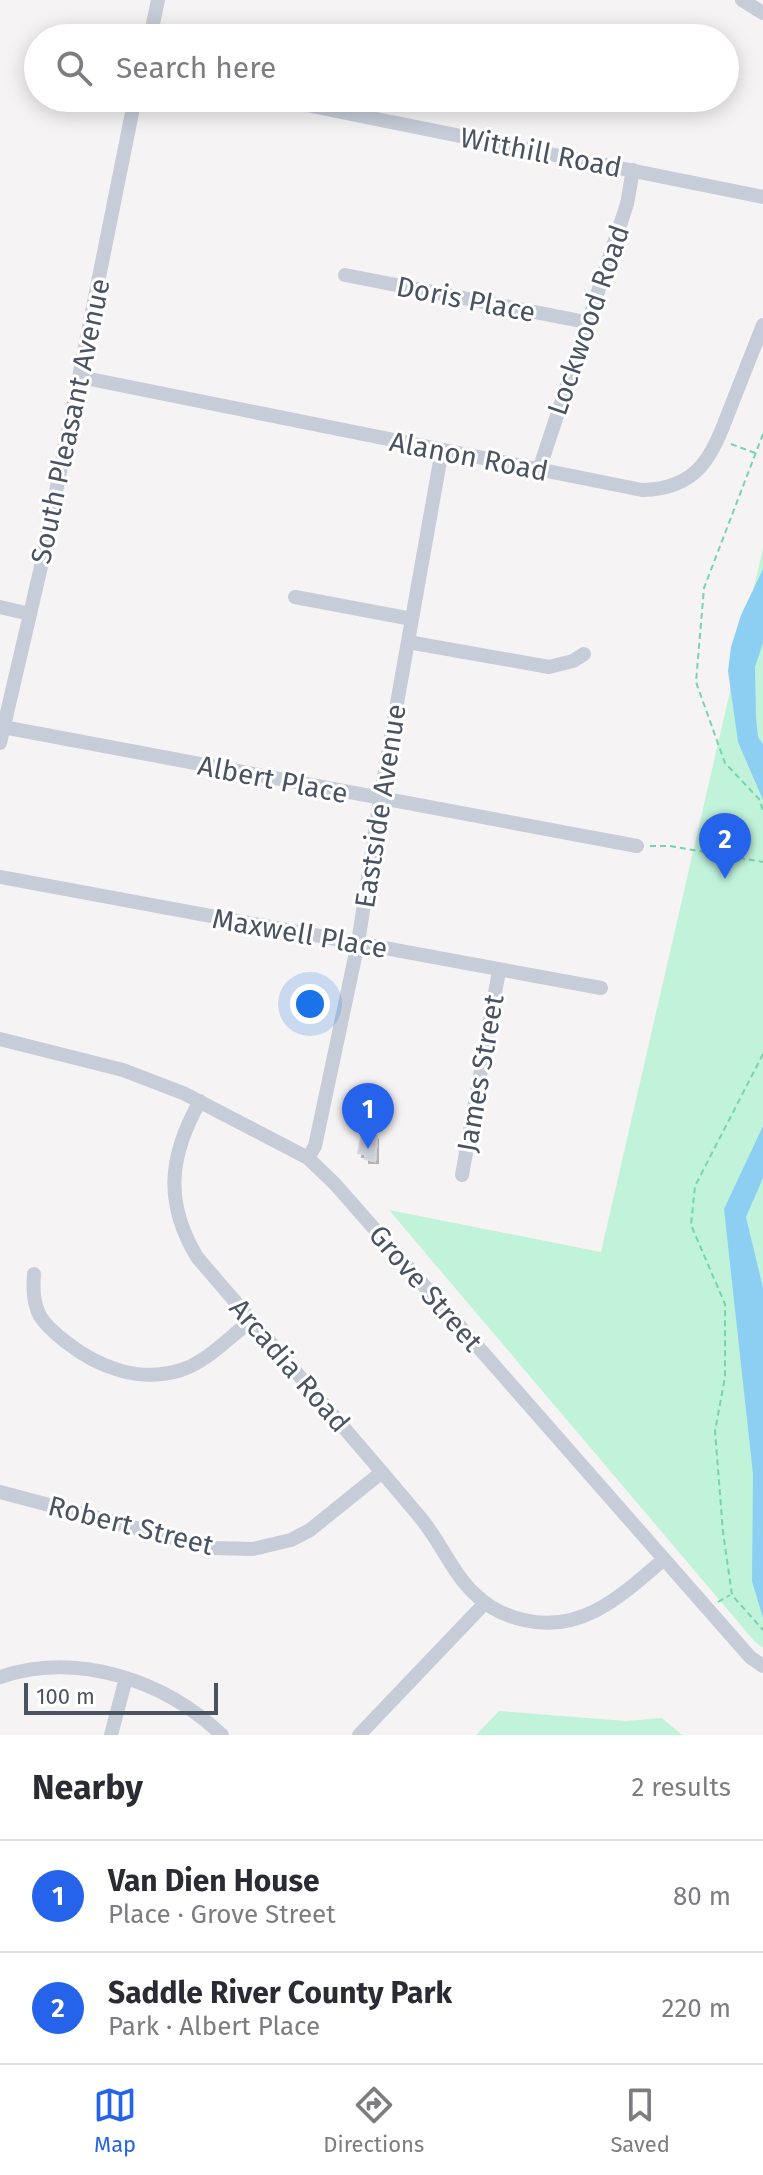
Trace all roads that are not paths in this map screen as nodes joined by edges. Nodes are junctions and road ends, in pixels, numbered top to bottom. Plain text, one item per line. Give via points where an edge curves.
1 (158, 0) edge
2 (742, 0) edge
3 (763, 13) edge
4 (153, 24) edge
5 (132, 112) edge
6 (342, 112) edge
7 (633, 170) junction
8 (763, 197) edge
9 (345, 275) dead end
10 (586, 322) junction
11 (763, 325) edge
12 (80, 377) junction
13 (442, 450) junction
14 (539, 470) junction
15 (295, 597) dead end
16 (0, 607) edge
17 (30, 614) junction
18 (412, 619) junction
19 (408, 642) junction
20 (584, 654) dead end
21 (3, 727) junction
22 (0, 743) edge
23 (380, 799) junction
24 (637, 846) road end
25 (0, 877) edge
26 (358, 943) junction
27 (499, 971) junction
28 (601, 988) dead end
29 (0, 1039) edge
30 (200, 1101) junction
31 (308, 1158) junction
32 (462, 1175) dead end
33 (34, 1274) dead end
34 (251, 1321) junction
35 (382, 1472) junction
36 (0, 1492) edge
37 (663, 1560) junction
38 (485, 1603) junction
39 (763, 1666) edge
40 (0, 1677) edge
41 (126, 1678) junction
42 (111, 1735) edge
43 (222, 1735) edge
44 (359, 1735) edge

1 - 4 street
2 - 3 street
5 - 12 street, South Pleasant Avenue
6 - 7 street, Witthill Road
7 - 8 street, Witthill Road
7 - 10 street, Lockwood Road via 627,204
9 - 10 street, Doris Place
10 - 14 street, Lockwood Road
11 - 14 street, Alanon Road via 711,454 676,485 642,490
12 - 13 street, Alanon Road
12 - 17 street, South Pleasant Avenue
13 - 14 street, Alanon Road
13 - 18 street, Eastside Avenue
15 - 18 street
16 - 17 street
17 - 21 street, South Pleasant Avenue
18 - 19 street, Eastside Avenue
19 - 20 street via 549,667
19 - 23 street, Eastside Avenue
21 - 22 street, South Pleasant Avenue
21 - 23 street, Albert Place
23 - 24 street, Albert Place
23 - 26 street, Eastside Avenue
25 - 26 street, Maxwell Place
26 - 27 street, Maxwell Place
26 - 31 street, Eastside Avenue via 315,1146
27 - 28 street, Maxwell Place
27 - 32 street, James Street
29 - 30 street, Grove Street via 123,1070
30 - 31 street, Grove Street
30 - 34 street, Arcadia Road via 180,1141 174,1190 179,1221 197,1257
31 - 37 street, Grove Street
33 - 34 street via 33,1296 41,1317 56,1334 101,1364 128,1373 149,1376 185,1369
34 - 35 street, Arcadia Road
35 - 36 street, Robert Street via 310,1530 253,1549 212,1548
35 - 38 street, Arcadia Road
37 - 38 street via 614,1602 582,1618 526,1620
37 - 39 street, Grove Street
38 - 44 street
40 - 41 street via 64,1667
41 - 42 street
41 - 43 street via 184,1704

